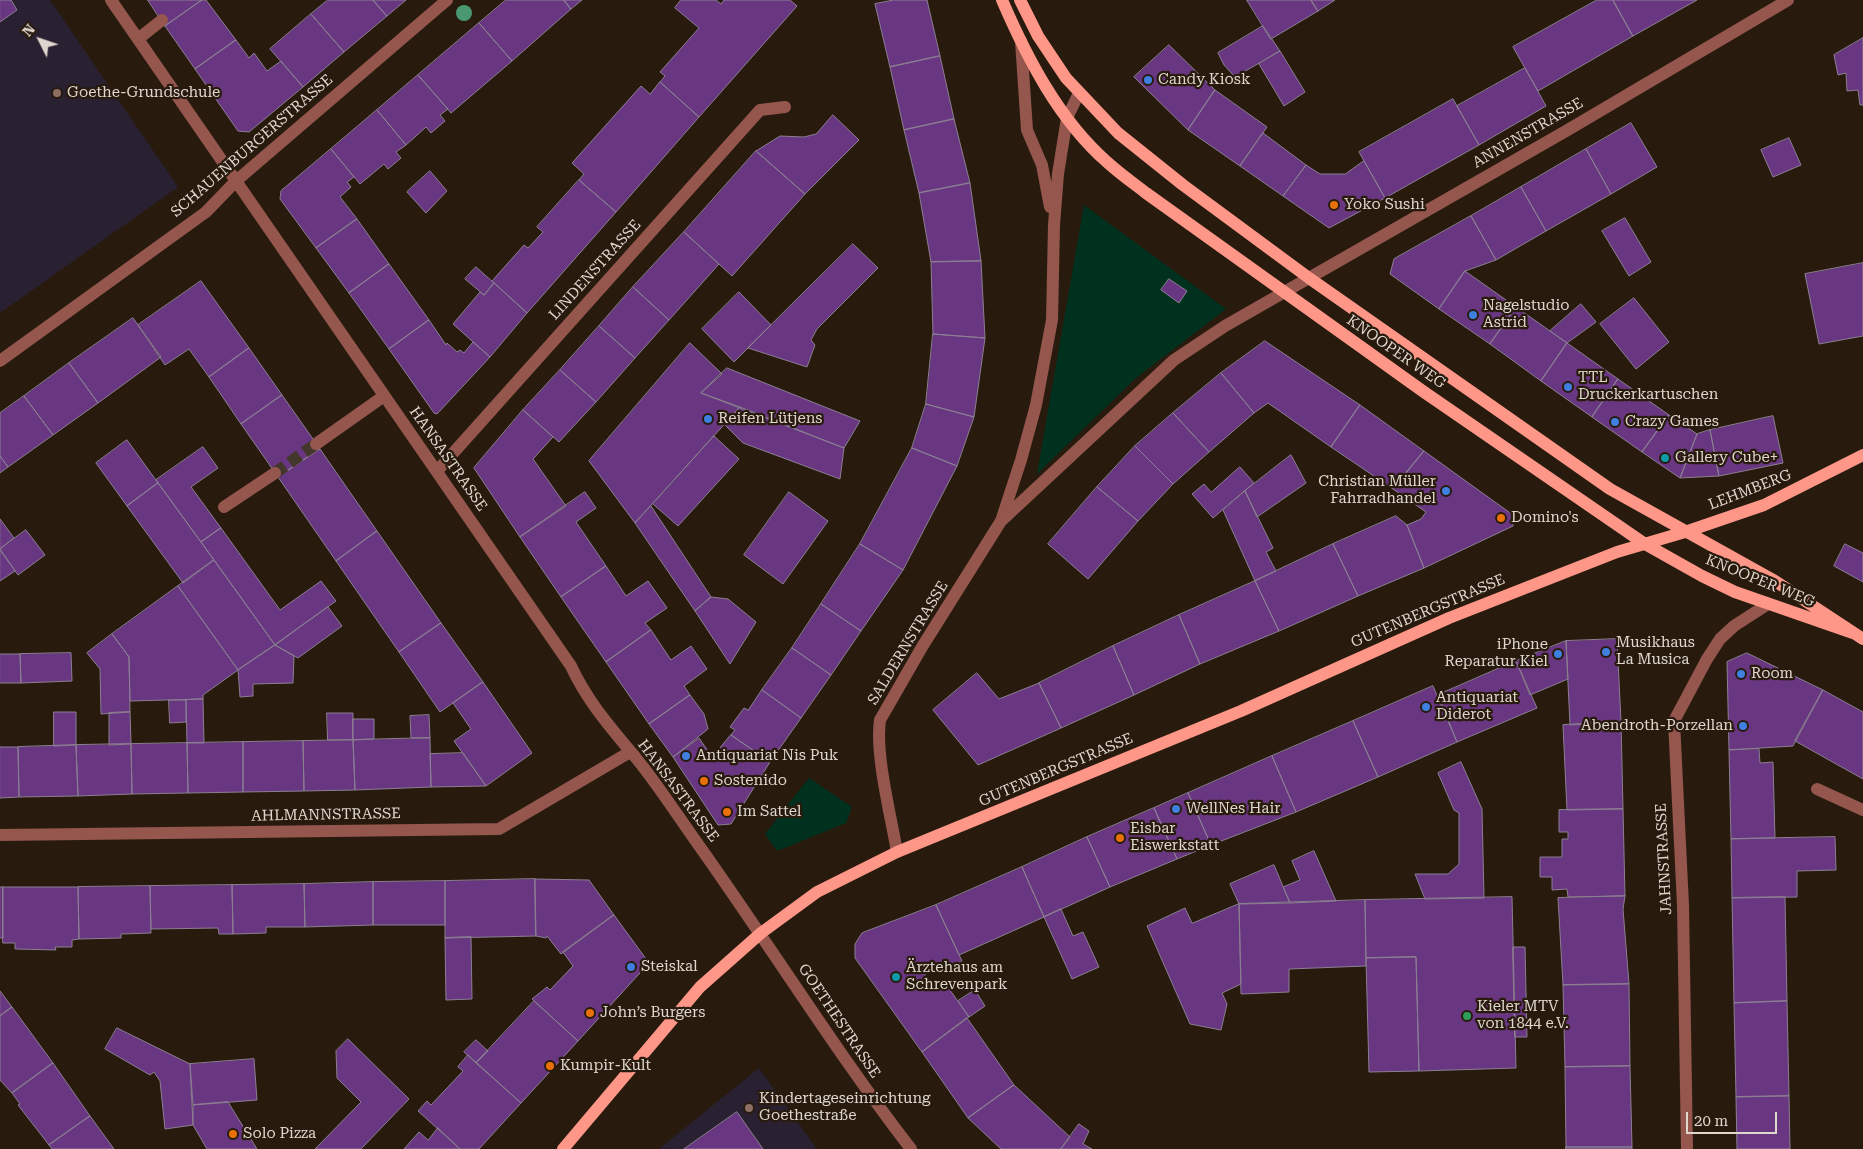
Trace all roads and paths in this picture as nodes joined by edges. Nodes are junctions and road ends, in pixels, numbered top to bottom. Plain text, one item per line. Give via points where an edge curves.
1 (111, 0) edge
2 (447, 0) edge
3 (1002, 0) edge
4 (1020, 0) edge
5 (1788, 0) edge
6 (162, 20) dead end
7 (138, 39) junction
8 (1021, 41) junction
9 (1080, 93) junction
10 (785, 107) dead end
11 (1067, 118) junction
12 (236, 181) junction
13 (1054, 225) junction
14 (1309, 278) junction
15 (1284, 292) junction
16 (0, 361) edge
17 (384, 396) junction
18 (316, 444) tunnel mouth
19 (1863, 455) edge
20 (438, 470) junction
21 (275, 473) tunnel mouth
22 (224, 507) dead end
23 (1001, 521) junction
24 (1686, 532) junction
25 (1645, 544) junction
26 (1768, 604) junction
27 (1858, 636) edge
28 (630, 752) junction
29 (1816, 789) dead end
30 (1863, 810) edge
31 (0, 835) edge
32 (897, 852) junction
33 (761, 933) junction
34 (563, 1149) edge
35 (910, 1149) edge
36 (1686, 1149) edge

1 - 7 street, HANSASTRASSE
2 - 12 street, SCHAUENBURGERSTRASSE
3 - 8 main road, KNOOPER WEG
4 - 9 main road, KNOOPER WEG via 1050,55
5 - 14 street, ANNENSTRASSE
6 - 7 street
7 - 12 street, HANSASTRASSE
8 - 11 main road, KNOOPER WEG
8 - 13 street, SALDERNSTRASSE via 1027,130 1042,165
9 - 11 street, SALDERNSTRASSE
9 - 14 main road, KNOOPER WEG via 1142,154
10 - 20 street, LINDENSTRASSE via 760,110
11 - 13 street, SALDERNSTRASSE
11 - 15 main road, KNOOPER WEG via 1106,161
12 - 16 street, SCHAUENBURGERSTRASSE via 206,212
12 - 17 street, HANSASTRASSE
13 - 23 street, SALDERNSTRASSE via 1052,320 1036,405
14 - 15 street, ANNENSTRASSE
14 - 24 main road, KNOOPER WEG via 1610,489
15 - 23 street, SALDERNSTRASSE via 1174,360
15 - 25 main road, KNOOPER WEG
17 - 18 street
17 - 20 street, HANSASTRASSE
19 - 24 main road, LEHMBERG via 1764,505
20 - 28 street, HANSASTRASSE via 571,666 582,689
21 - 22 street
23 - 32 street, SALDERNSTRASSE via 880,720 878,732
24 - 25 main road, LEHMBERG
24 - 27 main road, KNOOPER WEG via 1775,581
25 - 26 main road, KNOOPER WEG via 1702,576
25 - 32 main road, GUTENBERGSTRASSE via 1583,564 1449,618 1241,711
26 - 27 main road, KNOOPER WEG
26 - 36 street, JAHNSTRASSE via 1734,626 1720,640 1674,721 1683,905
28 - 31 street, AHLMANNSTRASSE via 499,830
28 - 33 street, HANSASTRASSE
29 - 30 street
32 - 33 main road, GUTENBERGSTRASSE via 817,892
33 - 34 main road, GUTENBERGSTRASSE via 700,987
33 - 35 street, GOETHESTRASSE via 808,1006

